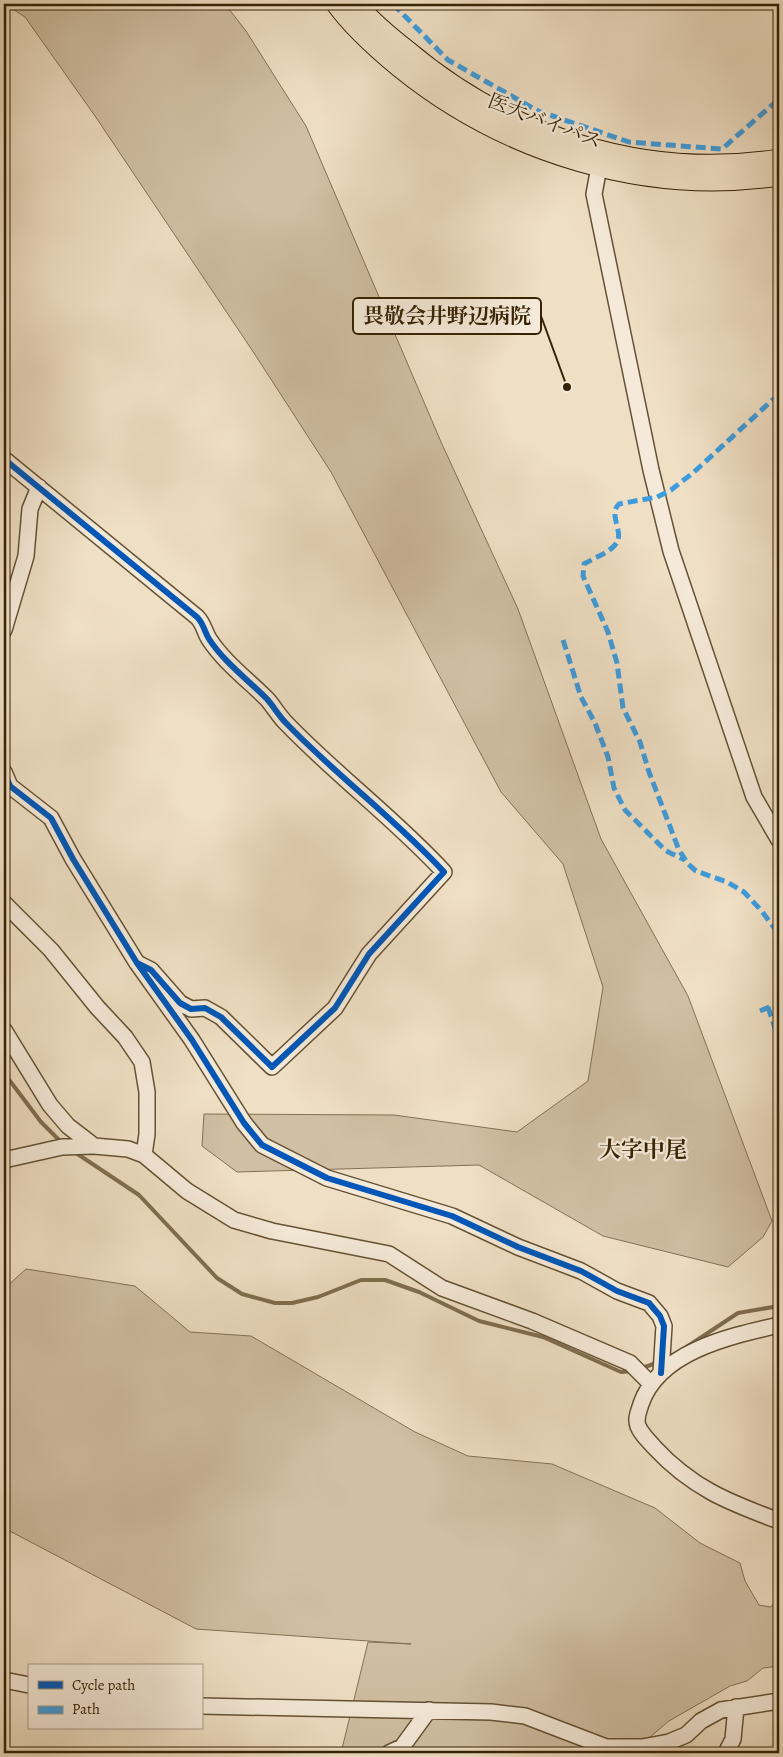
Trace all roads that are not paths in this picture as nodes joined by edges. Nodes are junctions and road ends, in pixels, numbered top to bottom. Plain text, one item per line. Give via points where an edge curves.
1 (336, 4) edge
2 (357, 4) edge
3 (600, 159) junction
4 (779, 159) edge
5 (779, 176) edge
6 (4, 459) edge
7 (39, 487) junction
8 (4, 630) edge
9 (4, 772) edge
10 (779, 840) edge
11 (4, 903) edge
12 (137, 963) junction
13 (4, 1030) edge
14 (94, 1146) junction
15 (144, 1155) junction
16 (4, 1160) edge
17 (779, 1324) edge
18 (656, 1378) junction
19 (779, 1521) edge
20 (4, 1680) edge
21 (28, 1685) edge
22 (779, 1701) edge
23 (202, 1706) edge
24 (736, 1707) junction
25 (429, 1710) junction
26 (390, 1753) edge
27 (726, 1753) edge

1 - 3 main road, 医大バイパス via 376,47 453,106 520,140
2 - 3 main road, 医大バイパス via 421,62 462,91
3 - 4 main road, 医大バイパス via 686,164 735,164
3 - 5 main road, 医大バイパス via 651,177 704,181
3 - 10 street via 594,194 668,537 754,798
6 - 7 street
7 - 8 street via 30,509 26,556
7 - 12 street via 197,617 204,624 208,638 285,722 444,872 374,948 335,1008 272,1067 221,1017 205,1008 191,1008 180,1003 151,970
9 - 12 street via 10,786 51,818
11 - 15 street via 51,950 125,1037 142,1062 147,1092
12 - 18 street via 192,1040 244,1124 262,1144 327,1178 452,1216 649,1303 664,1326
13 - 14 street via 57,1116
14 - 15 street via 128,1149
14 - 16 street via 62,1147
15 - 18 street via 187,1191 234,1220 272,1231 389,1254 442,1288 532,1321
17 - 18 street via 710,1343
18 - 19 street via 637,1416 638,1427 674,1468 729,1502
20 - 21 street
22 - 24 street
23 - 25 street
24 - 25 street via 713,1714 677,1739 634,1748 606,1747 525,1716
24 - 27 street via 733,1739
25 - 26 street via 402,1747

